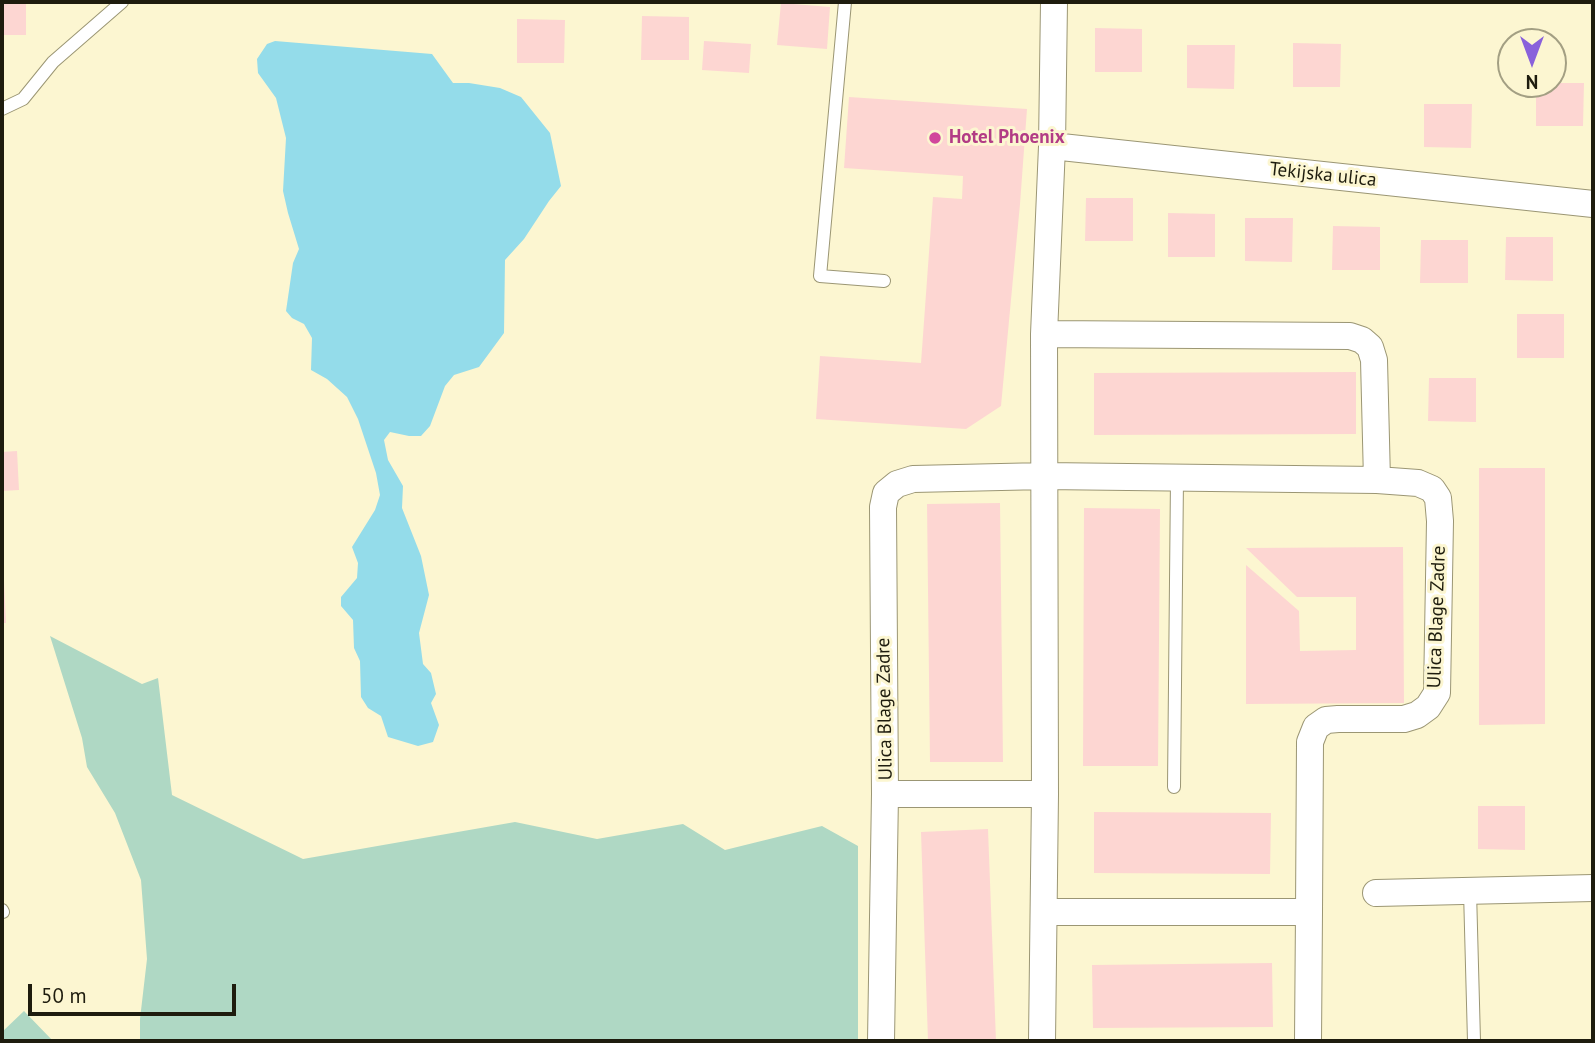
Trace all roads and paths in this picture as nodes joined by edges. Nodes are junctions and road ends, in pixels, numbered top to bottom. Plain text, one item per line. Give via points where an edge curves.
1 (122, 2) edge
2 (845, 2) edge
3 (1054, 2) edge
4 (2, 109) edge
5 (1052, 146) junction
6 (1593, 204) edge
7 (884, 281) dead end
8 (1044, 334) junction
9 (1045, 476) junction
10 (1177, 478) junction
11 (1377, 480) junction
12 (1174, 787) dead end
13 (885, 794) junction
14 (1045, 794) junction
15 (1593, 888) edge
16 (1470, 891) junction
17 (1376, 893) dead end
18 (1044, 912) junction
19 (1309, 912) junction
20 (881, 1041) edge
21 (1042, 1041) edge
22 (1308, 1041) edge
23 (1474, 1041) edge

1 - 4 lane via 52,62 23,99
2 - 7 lane via 820,276
3 - 5 street
5 - 6 street, Tekijska ulica
5 - 8 street
8 - 9 street
8 - 11 street via 1350,335 1362,340 1374,360
9 - 10 street, Ulica Blage Zadre
9 - 13 street, Ulica Blage Zadre via 914,479 886,493
9 - 14 street
10 - 11 street, Ulica Blage Zadre
10 - 12 lane
11 - 19 street, Ulica Blage Zadre via 1418,483 1432,489 1438,498 1437,693 1429,707 1404,719 1325,720 1317,727 1310,742
13 - 14 street, Ulica Blage Zadre
13 - 20 street, Ulica Blage Zadre
14 - 18 street
15 - 16 street
16 - 17 street
16 - 23 lane
18 - 19 street
18 - 21 street
19 - 22 street, Ulica Blage Zadre

